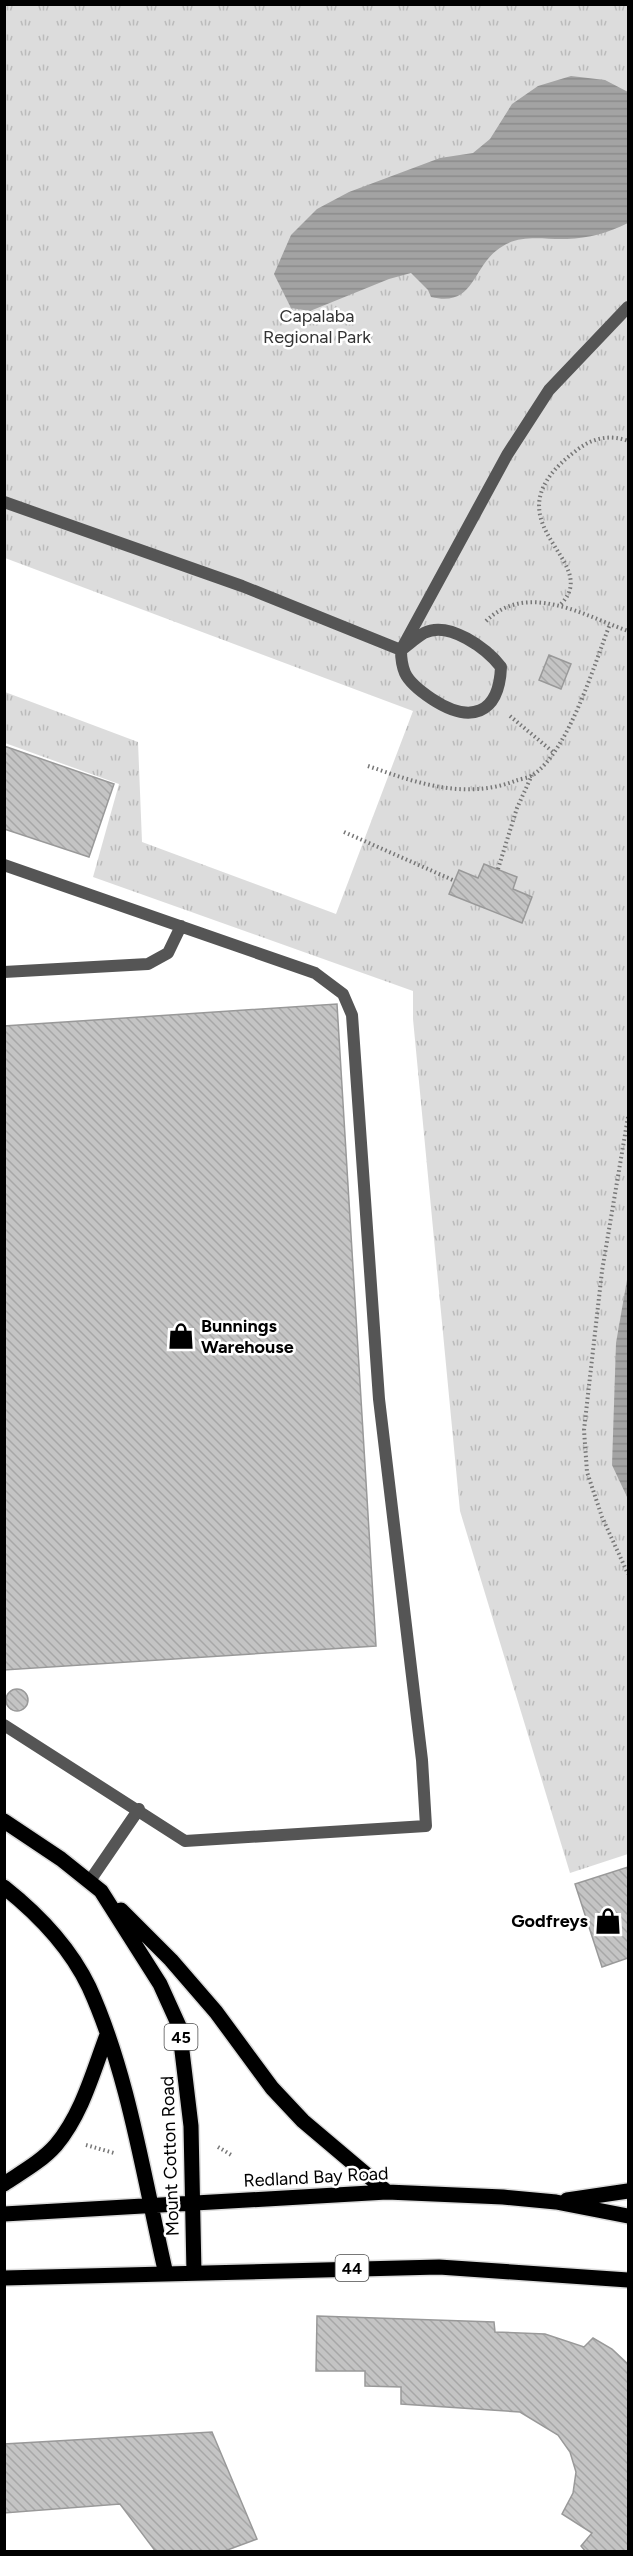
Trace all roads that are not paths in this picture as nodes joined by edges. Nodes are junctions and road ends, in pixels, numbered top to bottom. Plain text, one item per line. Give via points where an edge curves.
1 (628, 307) edge
2 (4, 502) edge
3 (401, 650) junction
4 (4, 865) edge
5 (181, 926) junction
6 (4, 972) edge
7 (4, 1725) edge
8 (139, 1809) junction
9 (4, 1821) edge
10 (95, 1886) junction
11 (4, 1887) edge
12 (107, 2035) junction
13 (4, 2184) edge
14 (628, 2191) edge
15 (387, 2192) junction
16 (556, 2202) junction
17 (192, 2204) junction
18 (150, 2207) junction
19 (4, 2214) edge
20 (628, 2216) edge
21 (194, 2273) junction
22 (166, 2274) junction
23 (4, 2278) edge
24 (628, 2280) edge

1 - 3 lane via 549,390 507,455
2 - 3 lane via 242,586
3 - 3 lane via 426,632 447,631 471,641 489,652 501,667 500,687 493,703 474,714 444,707 406,676
4 - 5 lane
5 - 6 lane via 168,953 148,964
5 - 8 lane via 315,973 343,994 352,1015 379,1399 422,1760 426,1826 185,1841
7 - 8 lane
8 - 10 lane
9 - 10 main road, Mount Cotton Road / 45
10 - 15 main road via 178,1968 288,2104
10 - 17 main road, Mount Cotton Road / 45 via 160,1984 179,2026 191,2126
11 - 12 main road, Mount Cotton Road via 35,1912 63,1945 88,1986
12 - 13 main road via 82,2101 56,2145
12 - 18 main road, Mount Cotton Road via 130,2114
14 - 16 main road
15 - 16 main road, Redland Bay Road
15 - 17 main road, Redland Bay Road
16 - 20 main road, Redland Bay Road
17 - 18 main road, Redland Bay Road
17 - 21 main road, Mount Cotton Road / 45
18 - 19 main road, Redland Bay Road
18 - 22 main road, Mount Cotton Road
21 - 22 main road, 44
21 - 24 main road, 44 via 439,2267
22 - 23 main road, 44

